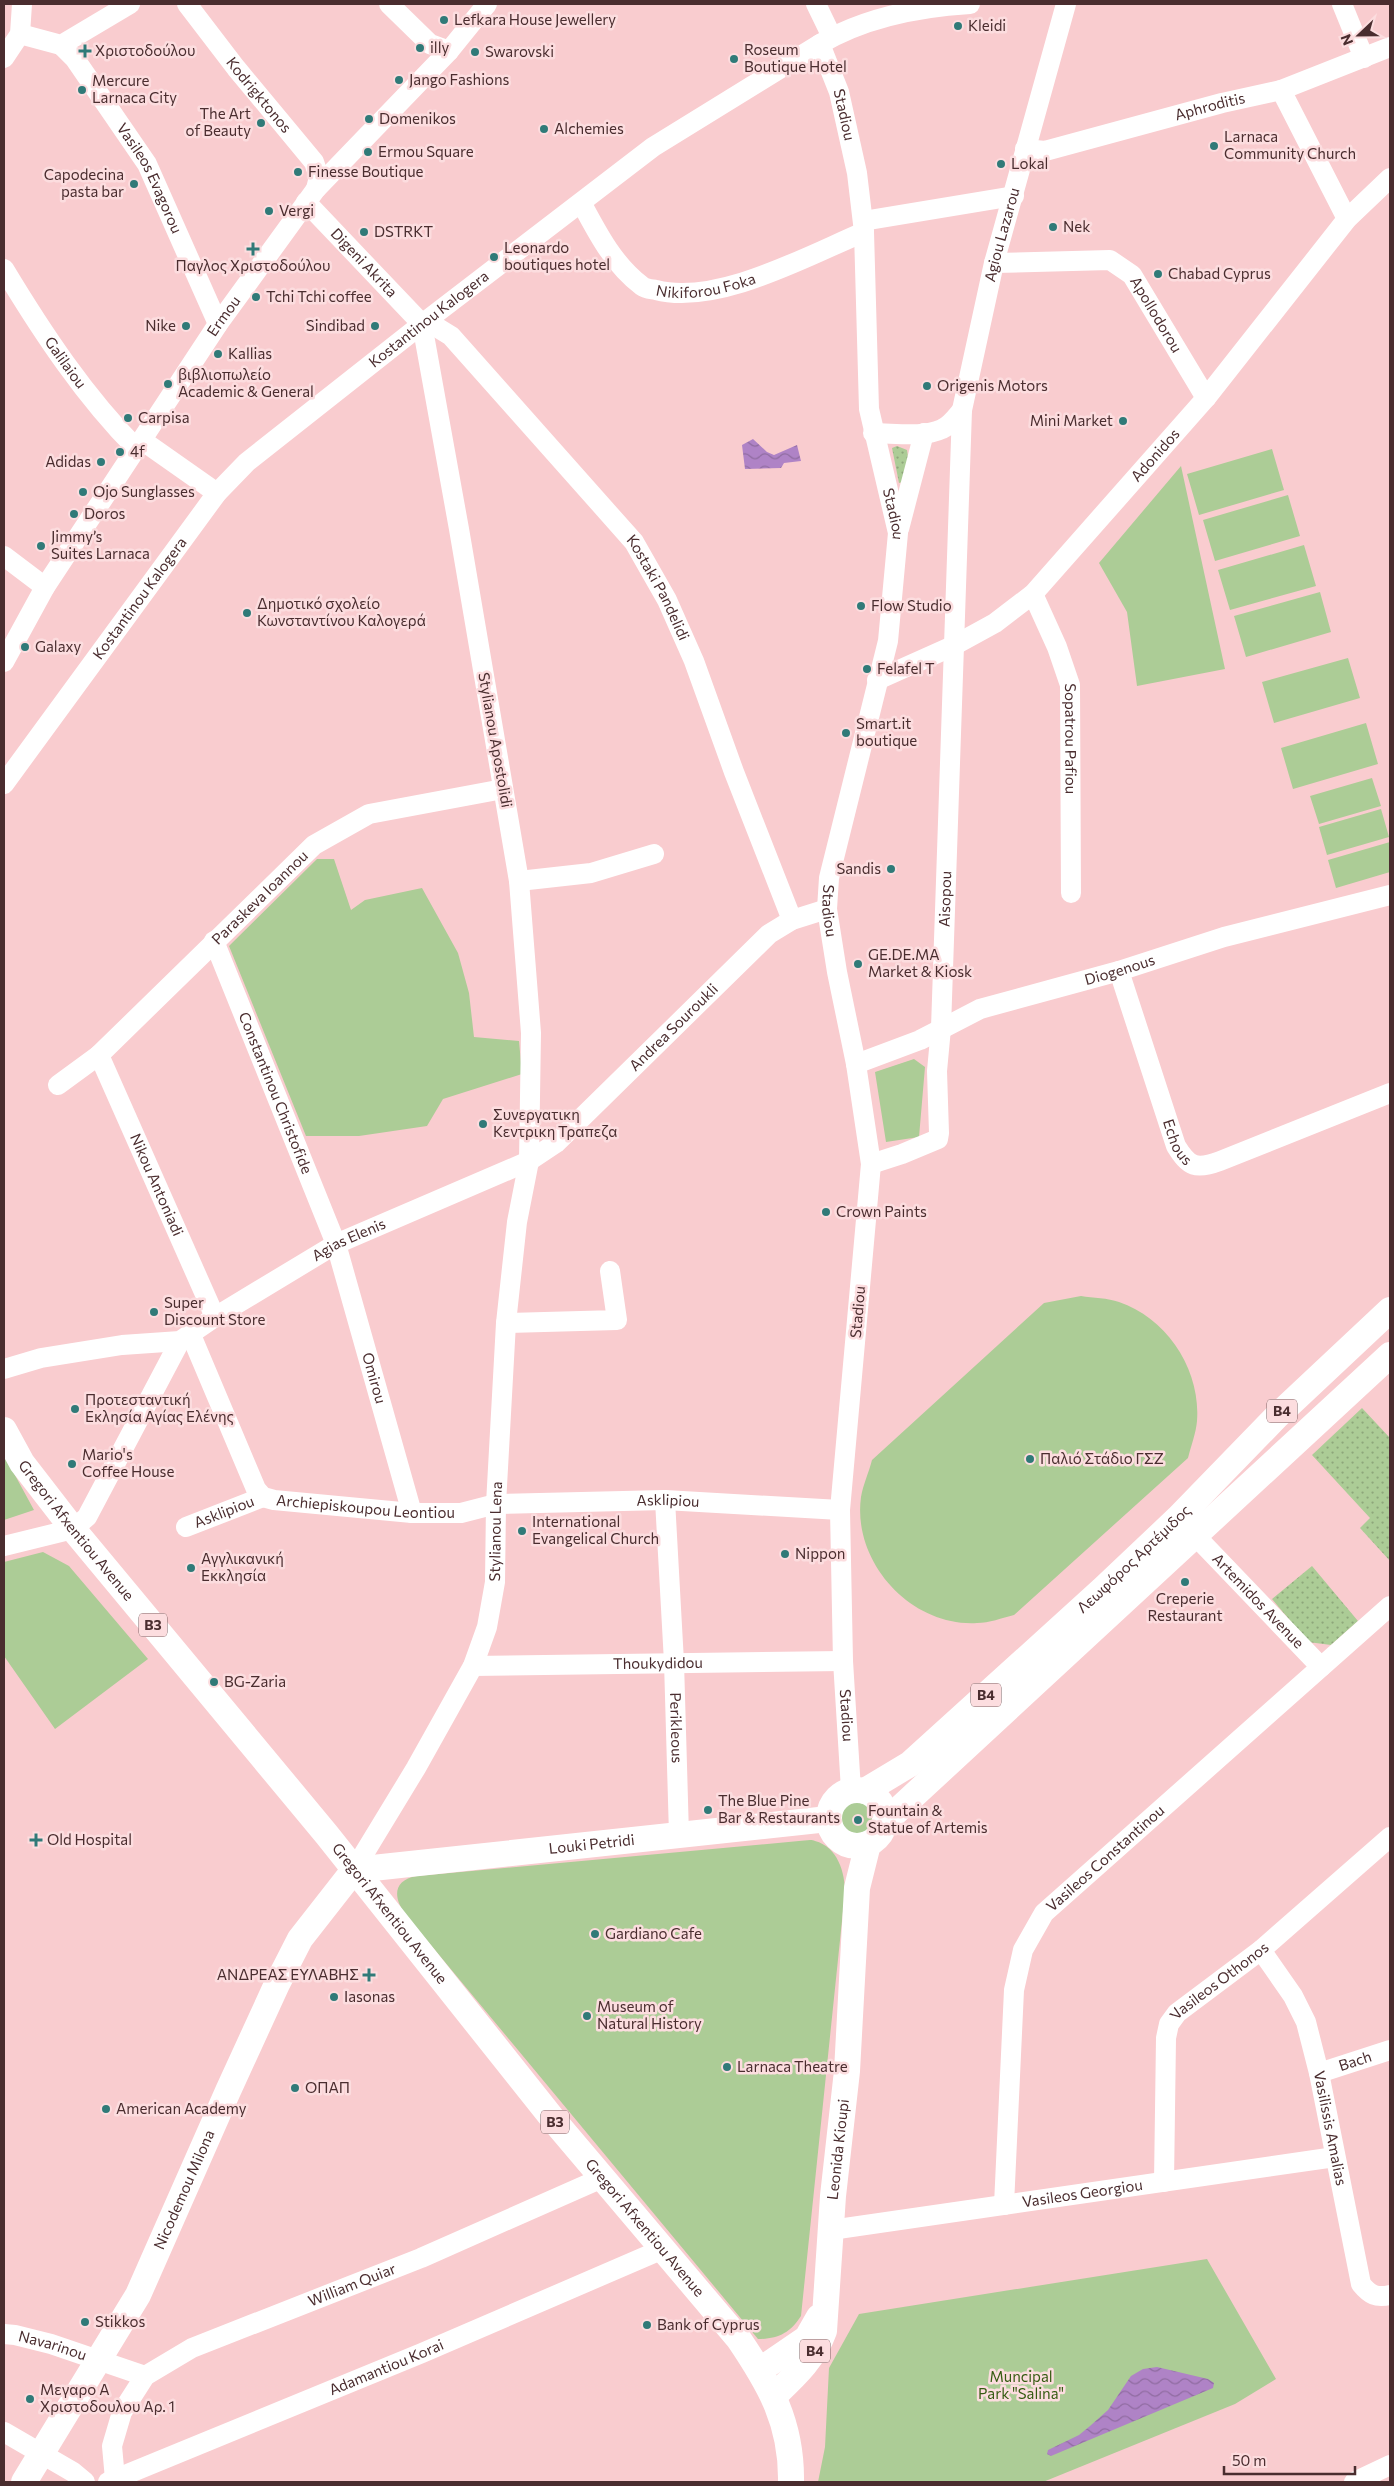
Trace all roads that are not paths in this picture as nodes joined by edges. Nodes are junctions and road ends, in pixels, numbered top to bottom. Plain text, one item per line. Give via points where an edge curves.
1 (22, 4) edge
2 (130, 4) edge
3 (187, 4) edge
4 (389, 4) edge
5 (487, 4) edge
6 (816, 4) edge
7 (970, 4) edge
8 (1066, 4) edge
9 (1342, 4) edge
10 (917, 7) edge
11 (20, 34) junction
12 (826, 40) junction
13 (61, 45) junction
14 (1390, 47) edge
15 (449, 51) junction
16 (4, 58) edge
17 (1364, 58) junction
18 (1281, 90) junction
19 (1025, 149) junction
20 (1390, 178) edge
21 (311, 196) junction
22 (1014, 196) junction
23 (582, 204) junction
24 (1347, 219) junction
25 (864, 226) junction
26 (994, 263) junction
27 (4, 269) edge
28 (218, 324) junction
29 (422, 324) junction
30 (1206, 398) junction
31 (962, 410) junction
32 (924, 433) junction
33 (874, 434) junction
34 (140, 445) junction
35 (217, 493) junction
36 (898, 533) junction
37 (4, 556) edge
38 (45, 587) junction
39 (1033, 594) junction
40 (953, 646) junction
41 (4, 662) edge
42 (877, 680) junction
43 (4, 784) edge
44 (504, 789) junction
45 (654, 854) dead end
46 (519, 881) junction
47 (1071, 893) dead end
48 (1390, 895) edge
49 (826, 909) junction
50 (792, 920) junction
51 (214, 941) junction
52 (1119, 971) junction
53 (941, 1028) junction
54 (99, 1055) junction
55 (856, 1064) junction
56 (58, 1085) dead end
57 (1390, 1093) edge
58 (530, 1161) junction
59 (871, 1164) junction
60 (336, 1244) junction
61 (610, 1271) dead end
62 (1390, 1310) edge
63 (215, 1317) junction
64 (506, 1323) junction
65 (185, 1338) junction
66 (1390, 1355) edge
67 (4, 1370) edge
68 (4, 1430) edge
69 (263, 1496) junction
70 (665, 1500) junction
71 (496, 1504) junction
72 (840, 1510) junction
73 (412, 1513) junction
74 (1186, 1526) junction
75 (186, 1527) dead end
76 (73, 1529) junction
77 (4, 1546) edge
78 (1390, 1606) edge
79 (844, 1661) junction
80 (674, 1662) junction
81 (473, 1666) junction
82 (1321, 1667) junction
83 (858, 1790) junction
84 (828, 1819) junction
85 (885, 1822) junction
86 (679, 1835) junction
87 (1390, 1837) edge
88 (859, 1845) junction
89 (354, 1870) junction
90 (1262, 1950) junction
91 (1390, 2050) edge
92 (1319, 2073) junction
93 (1334, 2157) junction
94 (602, 2178) junction
95 (1164, 2182) junction
96 (1004, 2205) junction
97 (831, 2230) junction
98 (662, 2250) junction
99 (826, 2293) junction
100 (1390, 2295) edge
101 (4, 2334) edge
102 (99, 2362) junction
103 (760, 2370) junction
104 (145, 2376) junction
105 (774, 2396) junction
106 (4, 2432) edge
107 (42, 2454) junction
108 (1390, 2465) edge
109 (112, 2481) edge
110 (24, 2482) edge
111 (85, 2482) edge
112 (791, 2482) edge
113 (1354, 2482) edge

1 - 11 street
2 - 13 street
3 - 21 street, Kodrigktonos via 314,162 319,177
4 - 15 street via 430,44
5 - 15 street, Ermou
6 - 12 street, Stadiou
7 - 10 street, Kostantinou Kalogera
8 - 19 street, Agiou Lazarou
9 - 17 street
10 - 12 street, Kostantinou Kalogera via 857,26
11 - 13 street
11 - 16 street
12 - 23 street, Kostantinou Kalogera via 653,147
12 - 25 street, Stadiou via 848,125
13 - 28 street, Vasileos Evagorou via 75,59 147,164
14 - 17 street, Aphroditis
15 - 21 street, Ermou
17 - 18 street, Aphroditis
18 - 19 street, Aphroditis via 1045,151
18 - 24 street
19 - 22 street, Agiou Lazarou
20 - 24 street, Adonidos
21 - 28 street, Ermou
21 - 29 street, Digeni Akrita
22 - 25 street, Nikiforou Foka
22 - 26 street, Agiou Lazarou
23 - 25 street, Nikiforou Foka via 620,266 644,287 671,294 705,293 744,282
23 - 29 street, Kostantinou Kalogera
24 - 30 street, Adonidos
25 - 33 street, Stadiou via 869,409
26 - 30 street, Apollodorou via 1110,260 1132,275
26 - 31 street, Agiou Lazarou
27 - 34 street, Galilaiou via 30,312 112,423
28 - 34 street, Ermou
29 - 35 street, Kostantinou Kalogera via 247,462
29 - 44 street, Stylianou Apostolidi
29 - 50 street, Kostaki Pandelidi via 451,336 634,542 667,600 694,661
30 - 39 street, Adonidos
31 - 32 street via 941,430
31 - 40 street, Agiou Lazarou
32 - 33 street
32 - 36 street
33 - 36 street, Stadiou
34 - 35 street, Galilaiou
34 - 38 street, Ermou
35 - 43 street, Kostantinou Kalogera
36 - 42 street, Stadiou via 888,641
37 - 38 street
38 - 41 street, Ermou
39 - 40 street, Adonidos via 995,624
39 - 47 street, Sopatrou Pafiou via 1070,685
40 - 42 street, Adonidos
40 - 53 street, Aisopou
42 - 49 street, Stadiou via 829,878
44 - 46 street, Stylianou Apostolidi
44 - 51 street, Paraskeva Ioannou via 368,814 314,845
45 - 46 street via 591,873
46 - 58 street, Stylianou Apostolidi via 531,1033
48 - 52 street, Diogenous via 1224,937
49 - 50 street, Andrea Souroukli
49 - 55 street, Stadiou
50 - 58 street, Andrea Souroukli via 769,934 556,1143
51 - 54 street, Paraskeva Ioannou
51 - 60 street, Constantinou Christofide
52 - 53 street, Diogenous via 980,1009
52 - 57 street, Echous via 1176,1146 1194,1165 1220,1162
53 - 55 street, Diogenous via 920,1040
53 - 59 street, Aisopou via 937,1071 938,1139
54 - 56 street, Paraskeva Ioannou
54 - 63 street, Nikou Antoniadi
55 - 59 street, Stadiou
58 - 60 street, Agias Elenis
58 - 64 street, Stylianou Lena via 517,1222
59 - 72 street, Stadiou
60 - 63 street, Agias Elenis
60 - 73 street, Omirou
61 - 64 street via 616,1320
62 - 74 main road, Λεωφόρος Αρτέμιδος / B4 via 1277,1416
63 - 65 street, Agias Elenis
64 - 71 street, Stylianou Lena
65 - 67 street via 41,1358
65 - 69 street, Archiepiskoupou Leontiou via 256,1489
65 - 76 street, Agias Elenis via 87,1518
66 - 74 main road, Λεωφόρος Αρτέμιδος / B4
68 - 76 main road, Gregori Afxentiou Avenue / B3 via 22,1463
69 - 73 street, Archiepiskoupou Leontiou via 274,1500
69 - 75 street, Asklipiou
70 - 71 street, Asklipiou
70 - 72 street, Asklipiou
70 - 80 street, Perikleous
71 - 73 street, Archiepiskoupou Leontiou via 461,1513
71 - 81 street, Stylianou Lena via 495,1582 487,1627
72 - 79 street, Stadiou
74 - 82 street, Artemidos Avenue
74 - 83 main road, Λεωφόρος Αρτέμιδος / B4 via 910,1764
74 - 85 main road, Λεωφόρος Αρτέμιδος / B4
76 - 77 street
76 - 89 main road, Gregori Afxentiou Avenue / B3
78 - 82 street, Vasileos Constantinou
79 - 80 street, Thoukydidou
79 - 83 street, Stadiou
80 - 81 street, Thoukydidou
80 - 86 street, Perikleous
81 - 89 street, Stylianou Lena
82 - 96 street, Vasileos Constantinou via 1044,1913 1022,1950 1014,1990
83 - 84 main road, B4 via 844,1793 832,1804
83 - 85 main road via 878,1800
84 - 86 main road, Louki Petridi
84 - 88 main road via 834,1836
85 - 88 main road, B4 via 876,1839
86 - 89 main road, Louki Petridi
87 - 90 street, Vasileos Othonos
88 - 97 main road, Leonida Kioupi / B4 via 847,2071
89 - 94 main road, Gregori Afxentiou Avenue / B3
89 - 102 main road, Nicodemou Milona via 300,1939 138,2295
90 - 92 street, Vasilissis Amalias via 1300,2008
90 - 95 street, Vasileos Othonos via 1177,2013 1169,2024 1166,2038
91 - 92 street, Bach
92 - 93 street, Vasilissis Amalias
93 - 95 street, Vasileos Georgiou
93 - 100 street, Vasilissis Amalias via 1361,2284 1368,2293 1380,2297
94 - 98 main road, Gregori Afxentiou Avenue / B3
94 - 104 street, William Quiar via 421,2258 192,2348
95 - 96 street, Vasileos Georgiou
96 - 97 street, Vasileos Georgiou
97 - 99 main road, Leonida Kioupi / B4
98 - 103 main road, Gregori Afxentiou Avenue / B3 via 738,2338
98 - 109 street, Adamantiou Korai
99 - 103 main road, Leonida Kioupi / B4 via 807,2338
99 - 105 main road, Leonida Kioupi / B4 via 824,2331 819,2346 803,2369
101 - 102 street, Navarinou via 51,2344
102 - 104 street
102 - 107 main road, Nicodemou Milona
103 - 105 main road, Gregori Afxentiou Avenue
104 - 109 street via 122,2412 112,2446
105 - 112 main road, Gregori Afxentiou Avenue via 792,2458
106 - 107 street
107 - 110 main road, Nicodemou Milona
107 - 111 street
108 - 113 street

